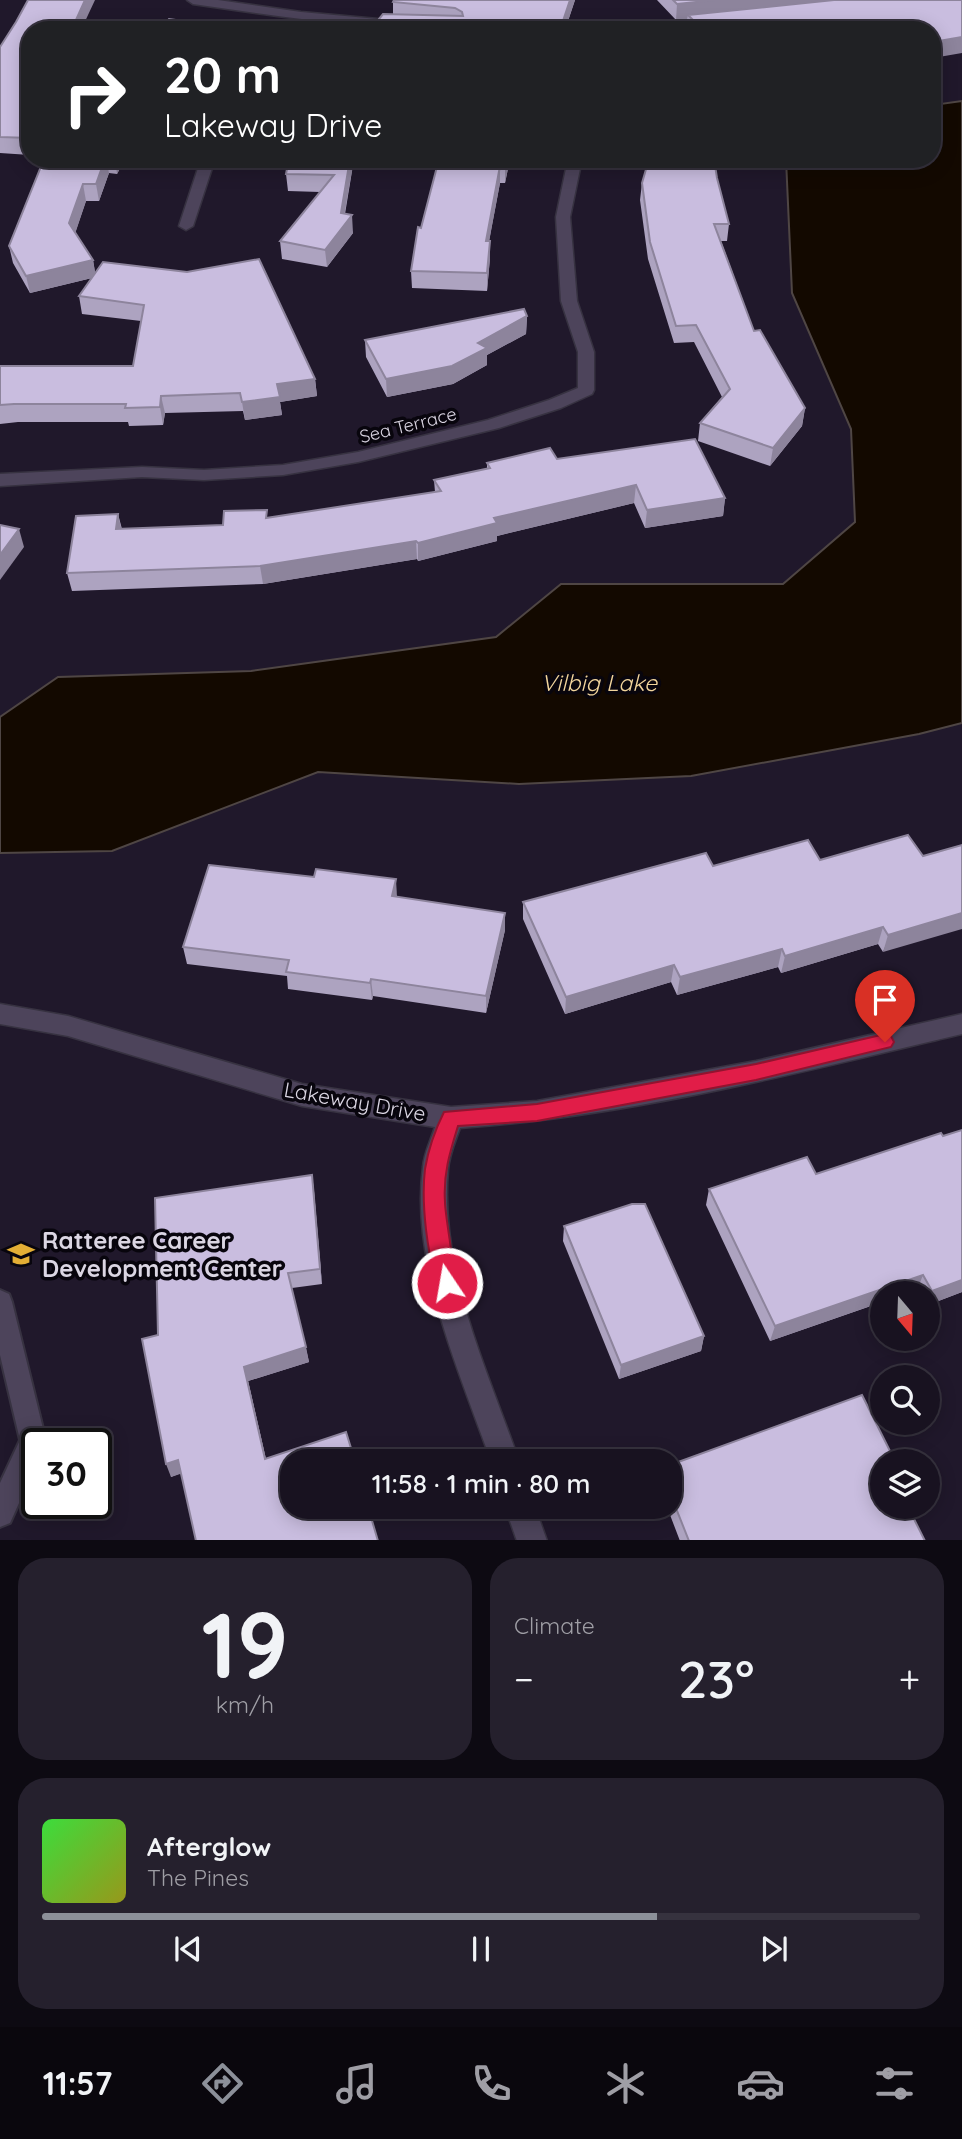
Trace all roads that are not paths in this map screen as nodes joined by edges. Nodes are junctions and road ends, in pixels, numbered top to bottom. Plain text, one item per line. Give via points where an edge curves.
1 (193, 0) edge
2 (301, 16) junction
3 (297, 21) edge
4 (356, 21) edge
5 (205, 168) edge
6 (573, 168) edge
7 (186, 226) dead end
8 (0, 480) edge
9 (0, 1014) edge
10 (962, 1024) edge
11 (451, 1118) junction
12 (0, 1302) edge
13 (501, 1449) edge
14 (0, 1513) edge
15 (524, 1519) edge
16 (532, 1540) edge

1 - 2 street
2 - 3 street
2 - 4 street
5 - 7 street
6 - 8 street, Sea Terrace via 563,218 569,300 586,352 586,390 493,424 283,470
9 - 11 street, Lakeway Drive via 68,1026 302,1096
10 - 11 street, Lakeway Drive via 756,1072 605,1100 537,1112
11 - 13 street via 435,1169 441,1259
12 - 14 lane via 33,1441
15 - 16 street

